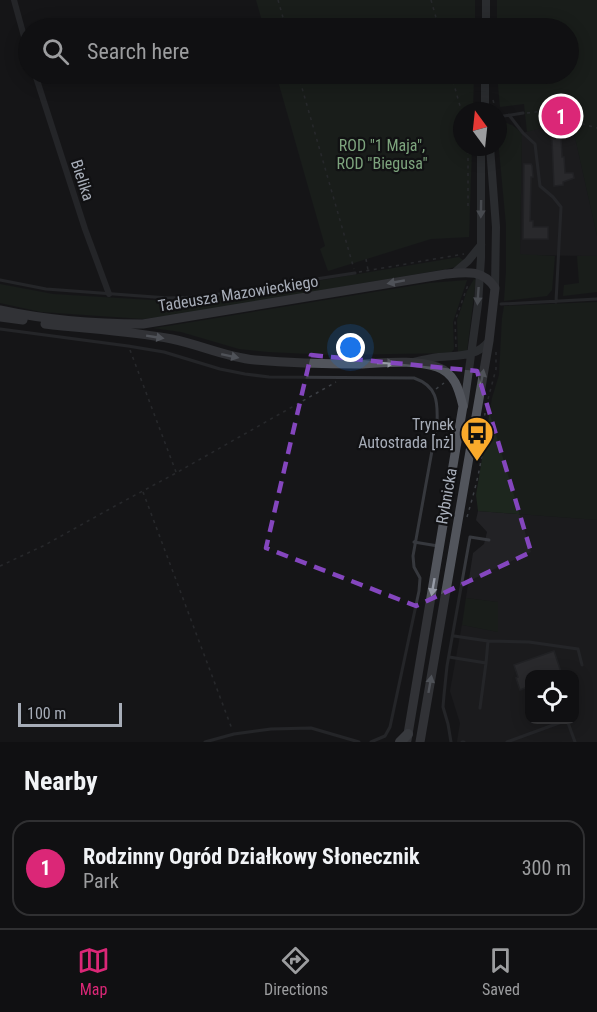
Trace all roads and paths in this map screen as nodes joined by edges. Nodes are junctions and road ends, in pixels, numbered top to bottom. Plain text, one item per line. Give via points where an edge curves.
1 (14, 0) edge
2 (278, 0) edge
3 (431, 0) edge
4 (486, 0) edge
5 (19, 18) edge
6 (283, 18) edge
7 (436, 18) edge
8 (486, 18) edge
9 (38, 84) edge
10 (301, 84) edge
11 (454, 84) edge
12 (485, 84) edge
13 (493, 98) dead end
14 (459, 102) edge
15 (485, 102) edge
16 (494, 102) edge
17 (523, 113) joint
18 (509, 115) joint
19 (597, 128) edge
20 (468, 156) edge
21 (481, 156) edge
22 (491, 156) edge
23 (468, 206) dead end
24 (481, 244) junction
25 (464, 254) dead end
26 (366, 259) dead end
27 (368, 270) junction
28 (355, 273) junction
29 (454, 273) junction
30 (480, 273) junction
31 (470, 278) dead end
32 (0, 280) edge
33 (495, 288) junction
34 (109, 294) junction
35 (597, 299) edge
36 (556, 302) junction
37 (501, 304) dead end
38 (0, 310) edge
39 (0, 317) edge
40 (0, 329) edge
41 (489, 341) junction
42 (128, 346) junction
43 (456, 348) dead end
44 (471, 355) junction
45 (412, 363) junction
46 (338, 377) junction
47 (447, 380) dead end
48 (433, 391) junction
49 (464, 406) junction
50 (484, 421) dead end
51 (176, 473) junction
52 (474, 488) dead end
53 (143, 491) junction
54 (489, 540) dead end
55 (414, 542) junction
56 (440, 546) junction
57 (0, 566) edge
58 (453, 636) junction
59 (488, 641) junction
60 (449, 657) junction
61 (486, 663) junction
62 (582, 665) dead end
63 (480, 708) dead end
64 (234, 734) junction
65 (405, 739) edge
66 (204, 742) edge
67 (359, 742) edge
68 (371, 742) edge
69 (420, 742) edge
70 (451, 742) edge
71 (507, 742) edge
72 (575, 742) edge

1 - 5 street
2 - 6 path
3 - 7 path
4 - 8 main road
9 - 34 street, Bielika
10 - 28 path
11 - 14 path
12 - 15 main road
13 - 16 path
17 - 18 lane
17 - 19 path via 567,111 583,124
18 - 36 lane via 535,144 540,186 561,207
20 - 23 path
21 -> 24 main road, Rybnicka
22 - 33 main road, Rybnicka
24 - 29 main road
24 - 30 main road, Rybnicka
25 - 27 path
26 - 27 path
27 - 28 path
28 - 34 lane via 200,297
29 - 30 main road, Tadeusza Mazowieckiego
29 -> 38 main road, Tadeusza Mazowieckiego via 143,324 57,319
30 - 33 main road
30 -> 44 main road, Rybnicka
31 - 43 path via 455,321
32 - 34 lane via 46,289
33 - 41 main road, Rybnicka
35 - 36 lane
36 - 37 lane
39 -> 45 main road, Tadeusza Mazowieckiego via 174,339 256,360
40 - 42 lane
41 - 44 main road
69 -> 41 main road, Rybnicka
42 - 46 lane via 245,374
42 - 51 path
44 - 45 main road, Tadeusza Mazowieckiego
44 - 49 main road, Rybnicka
45 - 49 main road via 449,373
46 - 48 lane via 414,378
46 - 51 path via 336,383
47 - 48 path
48 - 55 lane via 438,406 437,423
49 - 56 main road, Rybnicka
50 - 52 path via 483,450
51 - 53 path
53 - 57 path
53 - 64 path
54 - 58 lane via 470,537
55 - 56 lane
55 - 68 lane via 419,591 394,712 385,736
56 -> 65 main road, Rybnicka
58 - 59 lane
58 - 60 lane
59 - 61 lane
59 - 62 lane via 578,649
60 - 61 lane
60 - 70 lane via 443,707
61 - 63 lane
64 - 66 lane
64 - 67 lane via 312,728
71 - 72 lane via 567,720

